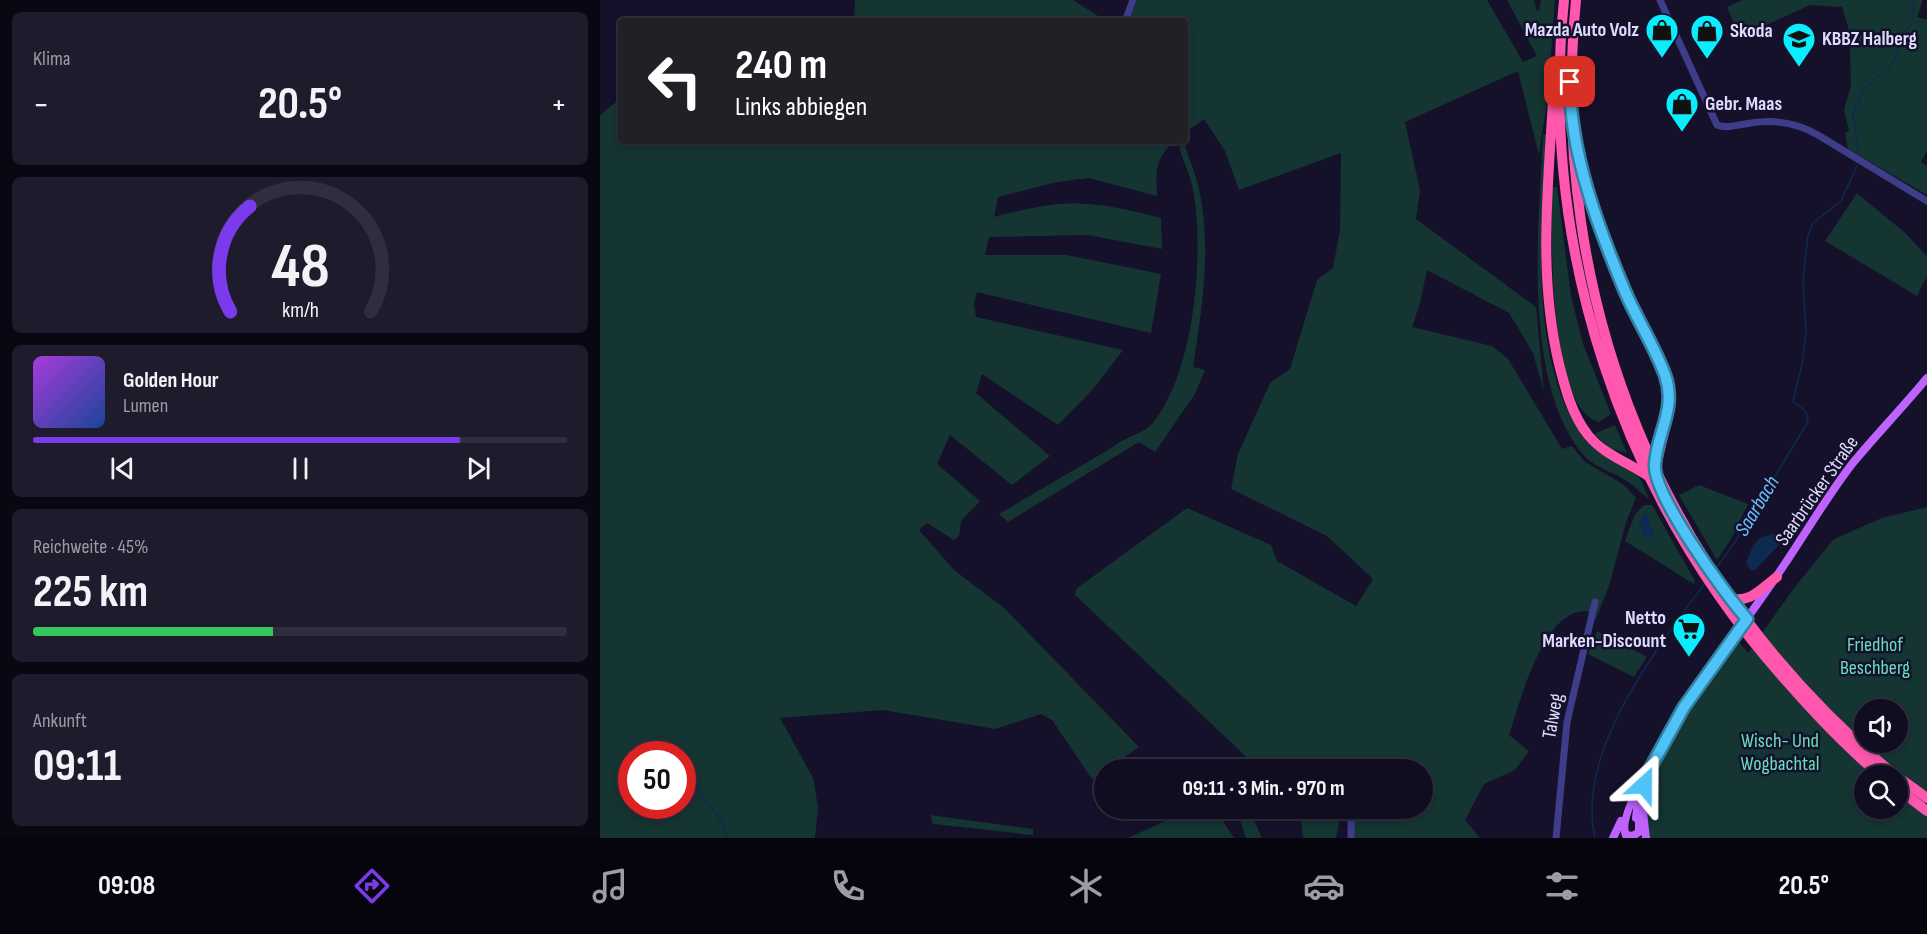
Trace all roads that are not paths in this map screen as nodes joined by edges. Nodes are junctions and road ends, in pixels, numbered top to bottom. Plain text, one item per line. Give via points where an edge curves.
1 (1132, 0) edge
2 (1564, 0) edge
3 (1576, 0) edge
4 (1660, 0) edge
5 (1126, 18) edge
6 (1560, 52) junction
7 (1570, 106) junction
8 (1927, 201) edge
9 (1927, 378) edge
10 (1618, 395) junction
11 (1664, 430) junction
12 (1613, 456) junction
13 (1658, 487) junction
14 (1777, 577) junction
15 (1723, 595) junction
16 (1595, 602) dead end
17 (1743, 624) junction
18 (1781, 669) junction
19 (1869, 765) edge
20 (1884, 765) edge
21 (1647, 774) junction
22 (1908, 784) edge
23 (1644, 785) junction
24 (1908, 796) edge
25 (1927, 798) edge
26 (1927, 810) edge
27 (1632, 817) junction
28 (1351, 819) edge
29 (1634, 837) edge
30 (1351, 838) edge
31 (1556, 838) edge
32 (1613, 838) edge

1 - 5 street
2 - 6 highway
3 - 7 highway
4 - 8 street via 1717,125 1727,128 1764,122 1799,127
6 - 10 highway via 1560,135 1568,212 1582,289
6 - 12 highway via 1546,210 1548,298 1569,397 1587,434
7 - 10 highway via 1572,161 1584,253
7 - 11 highway via 1590,198 1624,290 1665,377 1670,400
9 - 14 main road, Saarbrücker Straße via 1852,464
10 - 18 highway via 1677,515
11 - 12 highway via 1654,447 1644,454
11 - 13 highway via 1654,466
12 - 13 highway via 1642,472
13 - 15 highway
14 - 15 highway via 1750,598 1737,600
14 - 17 main road, Saarbrücker Straße
15 - 17 highway
16 - 31 street, Talweg via 1567,722
17 - 21 main road, Saarbrücker Straße via 1676,722
18 - 19 highway via 1824,724
18 - 20 highway
21 - 23 main road
21 - 27 main road via 1634,797
22 - 25 highway
23 - 27 main road
23 - 29 main road via 1640,806 1645,822
24 - 26 highway
27 - 29 main road via 1641,825
27 - 29 main road via 1623,829
27 - 32 main road via 1622,820
28 - 30 street

